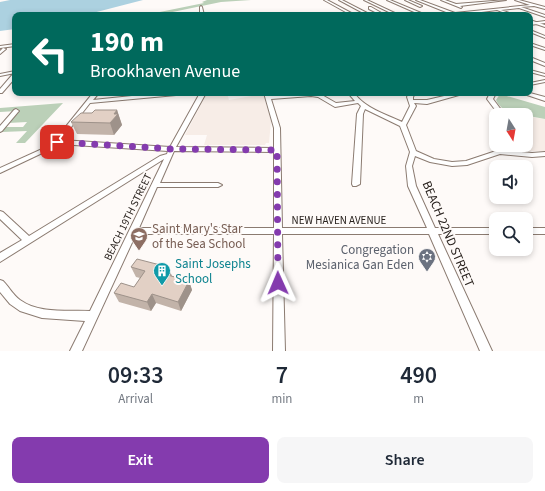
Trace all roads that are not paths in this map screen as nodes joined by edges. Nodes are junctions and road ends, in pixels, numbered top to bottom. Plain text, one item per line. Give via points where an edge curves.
1 (326, 0) edge
2 (340, 0) edge
3 (365, 0) edge
4 (388, 0) edge
5 (406, 0) edge
6 (417, 0) edge
7 (442, 0) edge
8 (469, 0) edge
9 (496, 0) edge
10 (505, 0) edge
11 (516, 0) edge
12 (478, 3) junction
13 (457, 5) junction
14 (534, 5) junction
15 (201, 7) dead end
16 (516, 7) junction
17 (370, 8) dead end
18 (545, 8) edge
19 (496, 10) junction
20 (202, 12) edge
21 (348, 12) edge
22 (363, 12) edge
23 (377, 12) edge
24 (391, 12) edge
25 (417, 12) edge
26 (436, 12) edge
27 (448, 12) edge
28 (476, 12) joint
29 (503, 12) edge
30 (532, 12) edge
31 (533, 12) edge
32 (545, 16) edge
33 (533, 22) edge
34 (545, 22) edge
35 (537, 23) junction
36 (533, 24) edge
37 (545, 25) edge
38 (533, 27) edge
39 (533, 32) edge
40 (545, 36) edge
41 (533, 45) edge
42 (12, 46) edge
43 (12, 48) edge
44 (544, 49) edge
45 (1, 50) edge
46 (533, 51) edge
47 (533, 59) edge
48 (545, 65) edge
49 (533, 72) edge
50 (12, 74) edge
51 (0, 75) edge
52 (545, 75) edge
53 (12, 78) edge
54 (545, 81) edge
55 (533, 83) edge
56 (0, 92) edge
57 (93, 96) edge
58 (147, 96) edge
59 (201, 96) edge
60 (268, 96) edge
61 (320, 96) edge
62 (353, 96) edge
63 (410, 96) edge
64 (451, 96) edge
65 (492, 96) edge
66 (533, 96) edge
67 (545, 99) edge
68 (88, 102) junction
69 (357, 102) junction
70 (412, 104) junction
71 (364, 106) junction
72 (497, 108) edge
73 (16, 111) dead end
74 (403, 125) junction
75 (0, 130) edge
76 (57, 142) junction
77 (277, 150) junction
78 (171, 152) junction
79 (413, 152) junction
80 (499, 152) joint
81 (545, 154) edge
82 (0, 171) edge
83 (356, 184) dead end
84 (156, 185) junction
85 (218, 185) dead end
86 (0, 214) edge
87 (277, 230) junction
88 (533, 230) edge
89 (134, 231) junction
90 (431, 231) junction
91 (489, 231) edge
92 (545, 231) edge
93 (28, 240) junction
94 (0, 258) edge
95 (0, 284) edge
96 (93, 316) junction
97 (76, 351) edge
98 (279, 351) edge
99 (486, 351) edge

1 - 21 street
2 - 22 street
3 - 24 street
4 - 25 street
5 - 26 street
6 - 27 street
7 - 13 street
8 - 12 street
9 - 10 street
9 - 12 street
11 - 14 street
12 - 13 street
13 - 28 street
14 - 16 street
14 - 18 street
15 - 20 street
16 - 19 street
16 - 30 street
17 - 23 street
19 - 28 street
19 - 29 street
31 - 32 street
33 - 35 street
34 - 35 main road
35 - 36 main road
35 - 37 street
37 - 38 main road
39 - 40 street
41 - 44 street
42 - 45 main road
43 - 45 main road
44 - 46 street
47 - 48 street
49 - 52 street
50 - 51 street
53 - 56 street
54 - 55 street
57 - 68 street
58 - 68 street
59 - 78 street, BEACH 19TH STREET
60 - 77 street via 277,125
61 - 69 street via 335,104
62 - 69 street
63 - 70 street
64 - 70 street
65 - 72 street via 490,99
66 - 67 street
68 - 76 street
69 - 71 street
70 - 74 street
71 - 74 street
71 - 83 street via 360,114
73 - 75 street
74 - 79 street, BEACH 22ND STREET
76 - 78 street
76 - 82 street
77 - 78 street
77 - 87 street
78 - 84 street, BEACH 19TH STREET
78 - 93 street
79 - 80 street via 432,161 452,164 468,163
79 - 90 street, BEACH 22ND STREET via 409,166 412,186
80 - 81 street
84 - 85 street
84 - 89 street, BEACH 19TH STREET
86 - 93 street
87 - 89 street, NEW HAVEN AVENUE
87 - 90 street, NEW HAVEN AVENUE
87 - 98 street
88 - 92 street
89 - 96 street, BEACH 19TH STREET
90 - 91 street, NEW HAVEN AVENUE
90 - 99 street, BEACH 22ND STREET
93 - 94 street
95 - 96 street via 16,304 28,311
96 - 97 street, BEACH 19TH STREET

